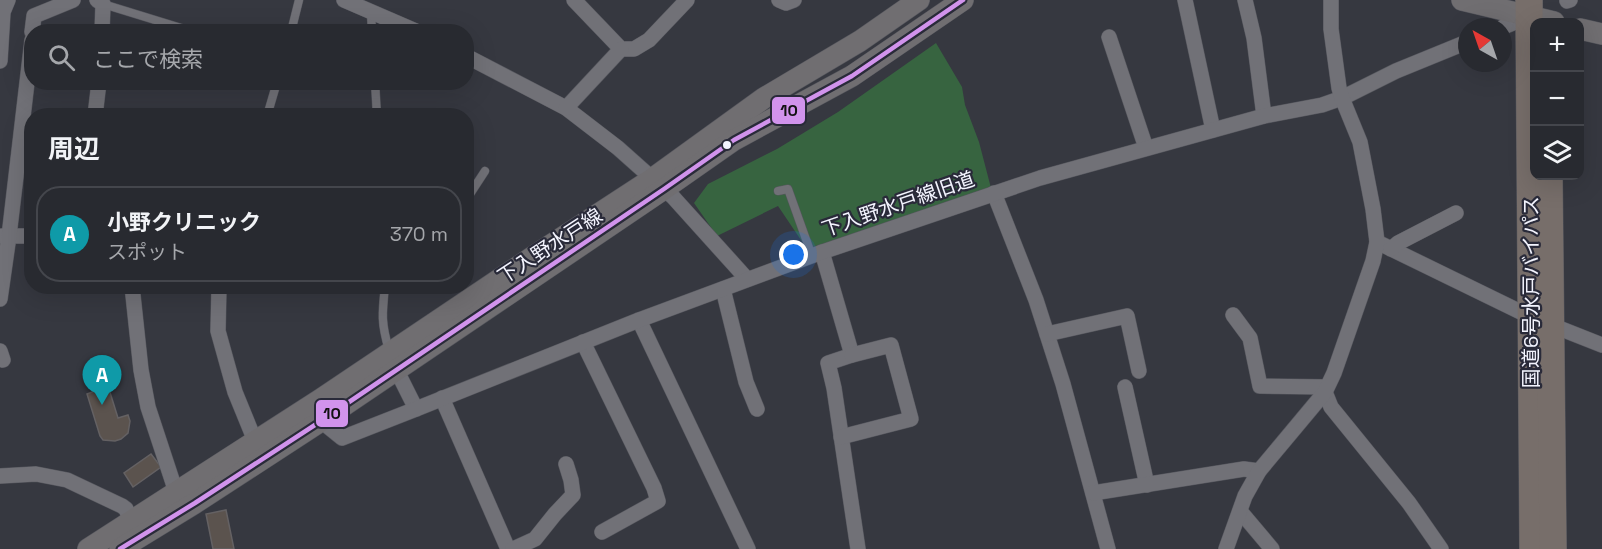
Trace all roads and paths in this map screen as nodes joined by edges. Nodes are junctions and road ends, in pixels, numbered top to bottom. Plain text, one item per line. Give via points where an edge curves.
1 (8, 0) edge
2 (73, 0) edge
3 (299, 0) edge
4 (344, 0) edge
5 (574, 0) edge
6 (779, 0) edge
7 (794, 0) edge
8 (919, 0) edge
9 (963, 0) edge
10 (1185, 0) edge
11 (1245, 0) edge
12 (1331, 0) edge
13 (1462, 0) edge
14 (683, 1) edge
15 (100, 2) edge
16 (1535, 12) edge
17 (371, 13) junction
18 (33, 24) edge
19 (101, 24) edge
20 (169, 24) edge
21 (293, 24) edge
22 (372, 24) edge
23 (398, 24) edge
24 (1584, 30) edge
25 (1602, 34) edge
26 (1109, 37) dead end
27 (1458, 46) edge
28 (621, 49) junction
29 (474, 60) edge
30 (0, 61) edge
31 (25, 90) edge
32 (98, 90) edge
33 (275, 90) edge
34 (375, 90) edge
35 (1342, 98) junction
36 (96, 108) edge
37 (269, 108) edge
38 (377, 108) edge
39 (566, 108) junction
40 (1264, 116) junction
41 (1213, 129) junction
42 (1146, 148) junction
43 (485, 171) dead end
44 (1549, 180) edge
45 (658, 184) junction
46 (474, 188) edge
47 (777, 192) dead end
48 (994, 193) junction
49 (1456, 213) dead end
50 (4, 236) edge
51 (24, 236) edge
52 (1377, 242) junction
53 (1391, 249) junction
54 (817, 254) junction
55 (747, 279) junction
56 (723, 289) junction
57 (133, 294) edge
58 (219, 294) edge
59 (384, 294) edge
60 (0, 299) edge
61 (1233, 315) dead end
62 (639, 320) junction
63 (1541, 321) junction
64 (1047, 334) junction
65 (583, 342) junction
66 (1602, 345) edge
67 (852, 355) junction
68 (393, 361) junction
69 (1138, 371) dead end
70 (1125, 387) dead end
71 (1326, 390) junction
72 (442, 398) junction
73 (416, 409) junction
74 (757, 409) dead end
75 (321, 421) junction
76 (841, 437) junction
77 (255, 441) junction
78 (566, 464) dead end
79 (1259, 471) junction
80 (0, 476) edge
81 (1147, 485) junction
82 (176, 492) junction
83 (1093, 493) junction
84 (1240, 511) junction
85 (602, 532) dead end
86 (131, 540) edge
87 (88, 549) edge
88 (508, 549) edge
89 (513, 549) edge
90 (748, 549) edge
91 (858, 549) edge
92 (1108, 549) edge
93 (1226, 549) edge
94 (1272, 549) edge
95 (1441, 549) edge
96 (1533, 549) edge
97 (1553, 549) edge

1 - 30 street via 3,12
2 - 18 street via 34,16
3 - 21 lane
4 - 17 street
5 - 28 street
6 - 7 street
8 - 45 main road, 下入野水戸線 via 860,41 764,98
9 - 45 main road, 下入野水戸線 via 852,76
10 - 41 street
11 - 40 street
12 - 35 street via 1331,29
13 - 16 main road
14 - 28 street via 649,40 634,49
15 - 19 street
15 - 20 lane
16 - 63 highway, 国道6号水戸バイパス
17 - 22 lane
17 - 23 street
24 - 25 main road
26 - 42 street
27 - 35 street, 下入野水戸線旧道 via 1396,70
28 - 39 street
29 - 39 street
31 - 50 street
32 - 36 street
33 - 37 lane
34 - 38 lane
35 - 40 street, 下入野水戸線旧道
35 - 52 street via 1360,142
39 - 45 street
40 - 41 street, 下入野水戸線旧道
41 - 42 street, 下入野水戸線旧道
42 - 48 street, 下入野水戸線旧道
43 - 46 lane
44 - 63 highway, 国道6号水戸バイパス
45 - 55 street
45 - 68 main road, 下入野水戸線 via 531,258
47 - 54 lane via 788,189
48 - 54 street, 下入野水戸線旧道
48 - 64 street
49 - 53 street
50 - 51 street
50 - 60 street
52 - 53 street
52 - 71 street
53 - 63 street
54 - 55 street, 下入野水戸線旧道
54 - 67 street
55 - 56 street, 下入野水戸線旧道
56 - 62 street, 下入野水戸線旧道
56 - 74 street via 746,382
57 - 82 street via 148,407
58 - 77 street via 219,330 235,392
59 - 68 lane via 381,317
61 - 71 street via 1250,338 1260,386
62 - 65 street, 下入野水戸線旧道
62 - 90 street
63 - 66 street
63 - 96 highway, 国道6号水戸バイパス
63 - 97 highway, 国道6号水戸バイパス
64 - 69 street via 1126,316
64 - 83 street
65 - 72 street, 下入野水戸線旧道
65 - 85 street via 658,501
67 - 76 street via 828,363
67 - 76 street via 891,345 910,419
68 - 73 street
68 - 75 main road, 下入野水戸線
68 - 77 main road, 下入野水戸線 via 321,399
70 - 81 street
71 - 79 street
71 - 95 street via 1331,407
72 - 73 street, 下入野水戸線旧道
72 - 88 street
73 - 75 street, 下入野水戸線旧道 via 342,438
75 - 86 main road, 下入野水戸線
76 - 91 street
77 - 82 main road, 下入野水戸線
78 - 89 street via 573,495 534,539
79 - 81 street via 1244,469
79 - 84 street
80 - 86 street via 36,474 67,480 122,506 126,509
81 - 83 street
82 - 86 main road, 下入野水戸線
83 - 92 street
84 - 93 street
84 - 94 street
86 - 87 main road, 下入野水戸線

